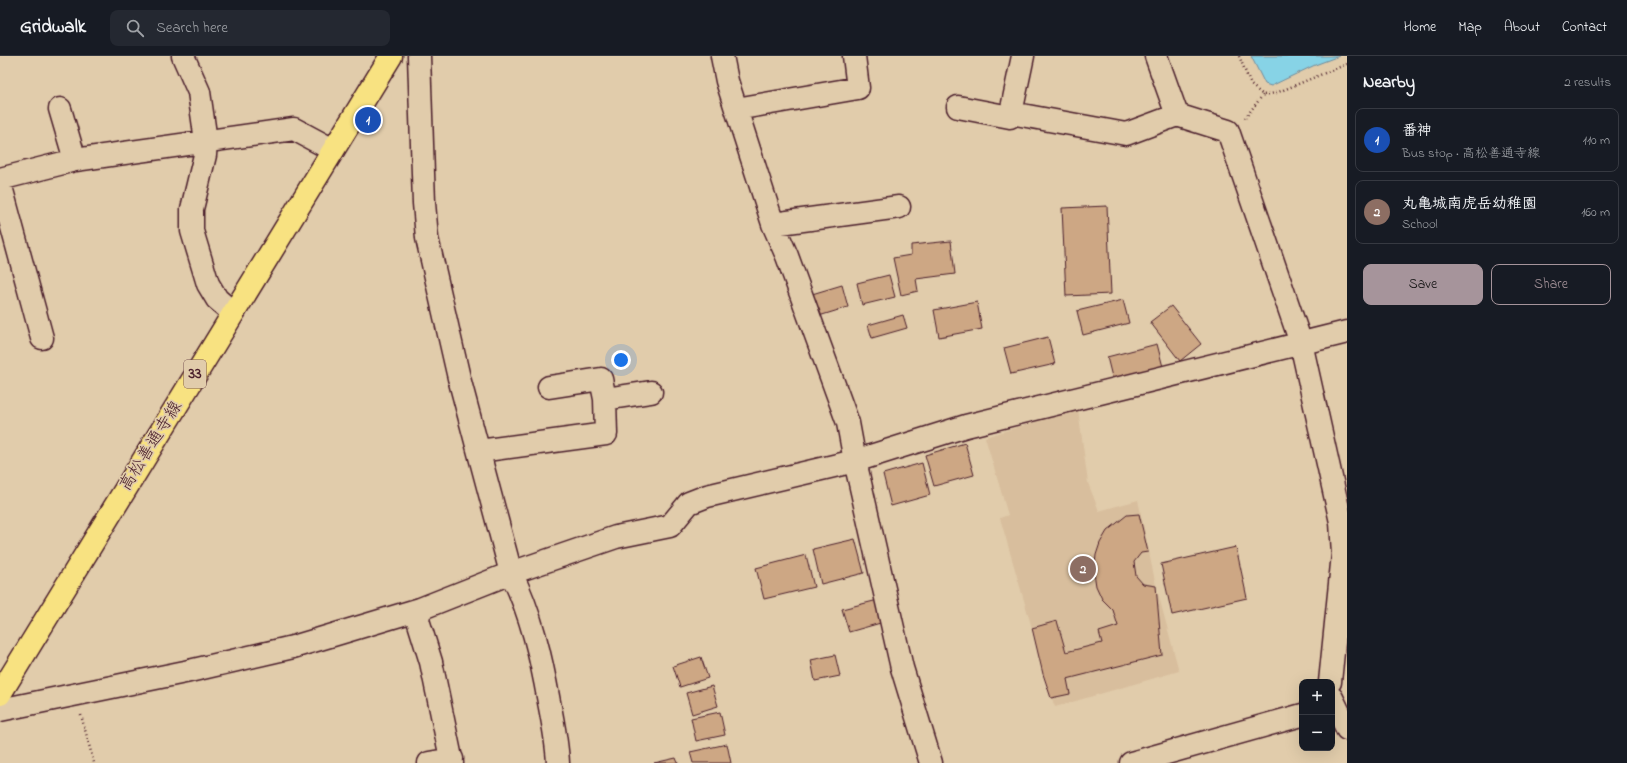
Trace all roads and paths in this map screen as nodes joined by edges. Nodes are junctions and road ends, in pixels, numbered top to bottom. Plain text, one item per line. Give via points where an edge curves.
1 (183, 56) edge
2 (391, 56) edge
3 (419, 56) edge
4 (722, 56) edge
5 (854, 56) edge
6 (1023, 56) edge
7 (1156, 56) edge
8 (1239, 56) edge
9 (1347, 64) edge
10 (1263, 95) junction
11 (958, 107) dead end
12 (60, 109) dead end
13 (736, 109) junction
14 (1011, 113) junction
15 (1177, 115) junction
16 (1228, 131) junction
17 (206, 141) junction
18 (333, 150) junction
19 (75, 160) junction
20 (0, 179) edge
21 (0, 183) edge
22 (899, 207) dead end
23 (773, 224) junction
24 (232, 313) junction
25 (1347, 332) edge
26 (42, 338) dead end
27 (1301, 343) junction
28 (549, 387) dead end
29 (651, 392) dead end
30 (605, 400) junction
31 (479, 451) junction
32 (855, 461) junction
33 (511, 573) junction
34 (420, 609) junction
35 (1330, 679) edge
36 (0, 694) edge
37 (75, 695) junction
38 (1335, 708) edge
39 (0, 710) edge
40 (1299, 716) edge
41 (1347, 729) edge
42 (452, 761) edge
43 (94, 763) edge
44 (429, 763) edge
45 (558, 763) edge
46 (931, 763) edge
47 (1131, 763) edge

1 - 17 street via 199,92
2 - 18 main road, 高松善通寺線 / 33
3 - 31 street via 427,238
4 - 13 street
5 - 13 street via 858,88
6 - 14 street
7 - 15 street
8 - 10 path via 1251,85
9 - 10 path via 1276,93
10 - 16 path via 1240,124
11 - 14 street via 1010,117
12 - 19 street
13 - 23 street
14 - 15 street via 1126,134
15 - 16 street
16 - 27 street
17 - 18 street via 294,129
17 - 19 street
17 - 24 street via 192,209 192,231 208,284 217,299
18 - 24 main road, 高松善通寺線 / 33
19 - 20 street
21 - 26 street
22 - 23 street
23 - 32 street via 848,423
24 - 36 main road, 高松善通寺線 / 33
25 - 27 street
27 - 32 street via 966,426
27 - 35 street via 1341,522 1343,554
28 - 30 street via 600,379
29 - 30 street
30 - 31 street via 606,434
31 - 33 street
32 - 33 street via 707,496 689,503 670,526 616,537
32 - 46 street via 902,668
33 - 34 street
33 - 45 street via 524,599 542,664
34 - 37 street via 293,647
34 - 42 street via 418,620 431,662
37 - 39 street
37 - 43 path
38 - 41 street
40 - 47 street
42 - 44 street

